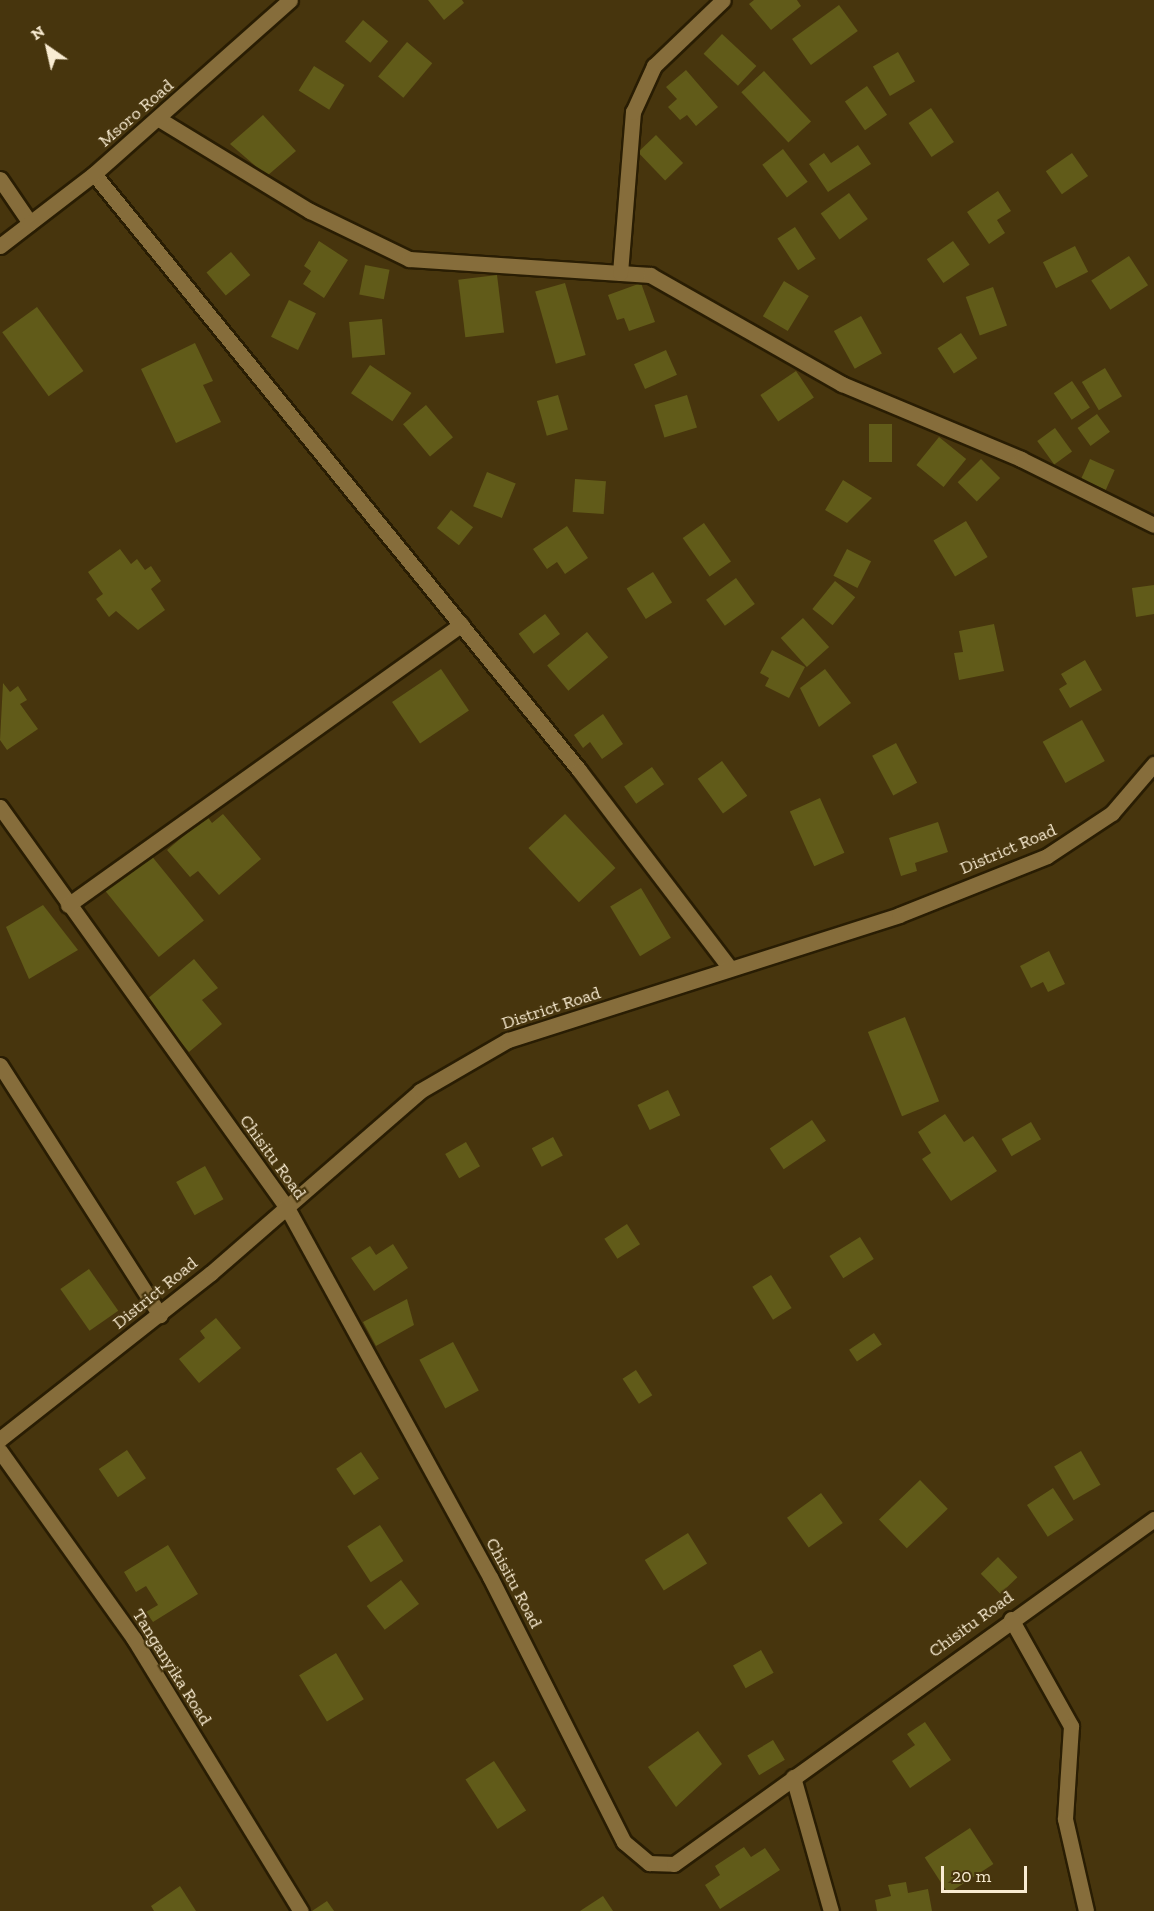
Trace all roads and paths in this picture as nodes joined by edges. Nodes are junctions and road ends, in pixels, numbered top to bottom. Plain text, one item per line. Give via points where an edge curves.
1 (290, 0) edge
2 (723, 0) edge
3 (159, 118) junction
4 (94, 174) junction
5 (0, 180) edge
6 (30, 223) junction
7 (0, 246) edge
8 (620, 273) junction
9 (1154, 525) edge
10 (461, 625) junction
11 (1154, 764) edge
12 (0, 807) edge
13 (68, 905) junction
14 (729, 967) junction
15 (0, 1065) edge
16 (286, 1206) junction
17 (159, 1315) junction
18 (0, 1439) edge
19 (0, 1451) edge
20 (1154, 1519) edge
21 (1011, 1619) junction
22 (793, 1777) junction
23 (302, 1911) edge
24 (831, 1911) edge
25 (1086, 1911) edge

1 - 3 street, Msoro Road
2 - 8 street via 654,66 633,112
3 - 4 street, Msoro Road
3 - 8 street via 310,211 409,259
4 - 6 street, Msoro Road
4 - 10 street
5 - 6 street
6 - 7 street, Msoro Road
8 - 9 street via 650,275 688,292 842,384 1021,459
10 - 13 street
10 - 14 street
11 - 14 street, District Road via 1112,813 1047,856 899,915
12 - 13 street, Chisitu Road
13 - 16 street, Chisitu Road
14 - 16 street, District Road via 589,1018 508,1040 420,1091
15 - 17 street
16 - 17 street, District Road
16 - 22 street, Chisitu Road via 490,1577 624,1842 649,1863 674,1864
17 - 18 street, District Road
19 - 23 street, Tanganyika Road via 134,1640
20 - 21 street, Chisitu Road
21 - 22 street, Chisitu Road
21 - 25 street via 1071,1726 1065,1820
22 - 24 street

